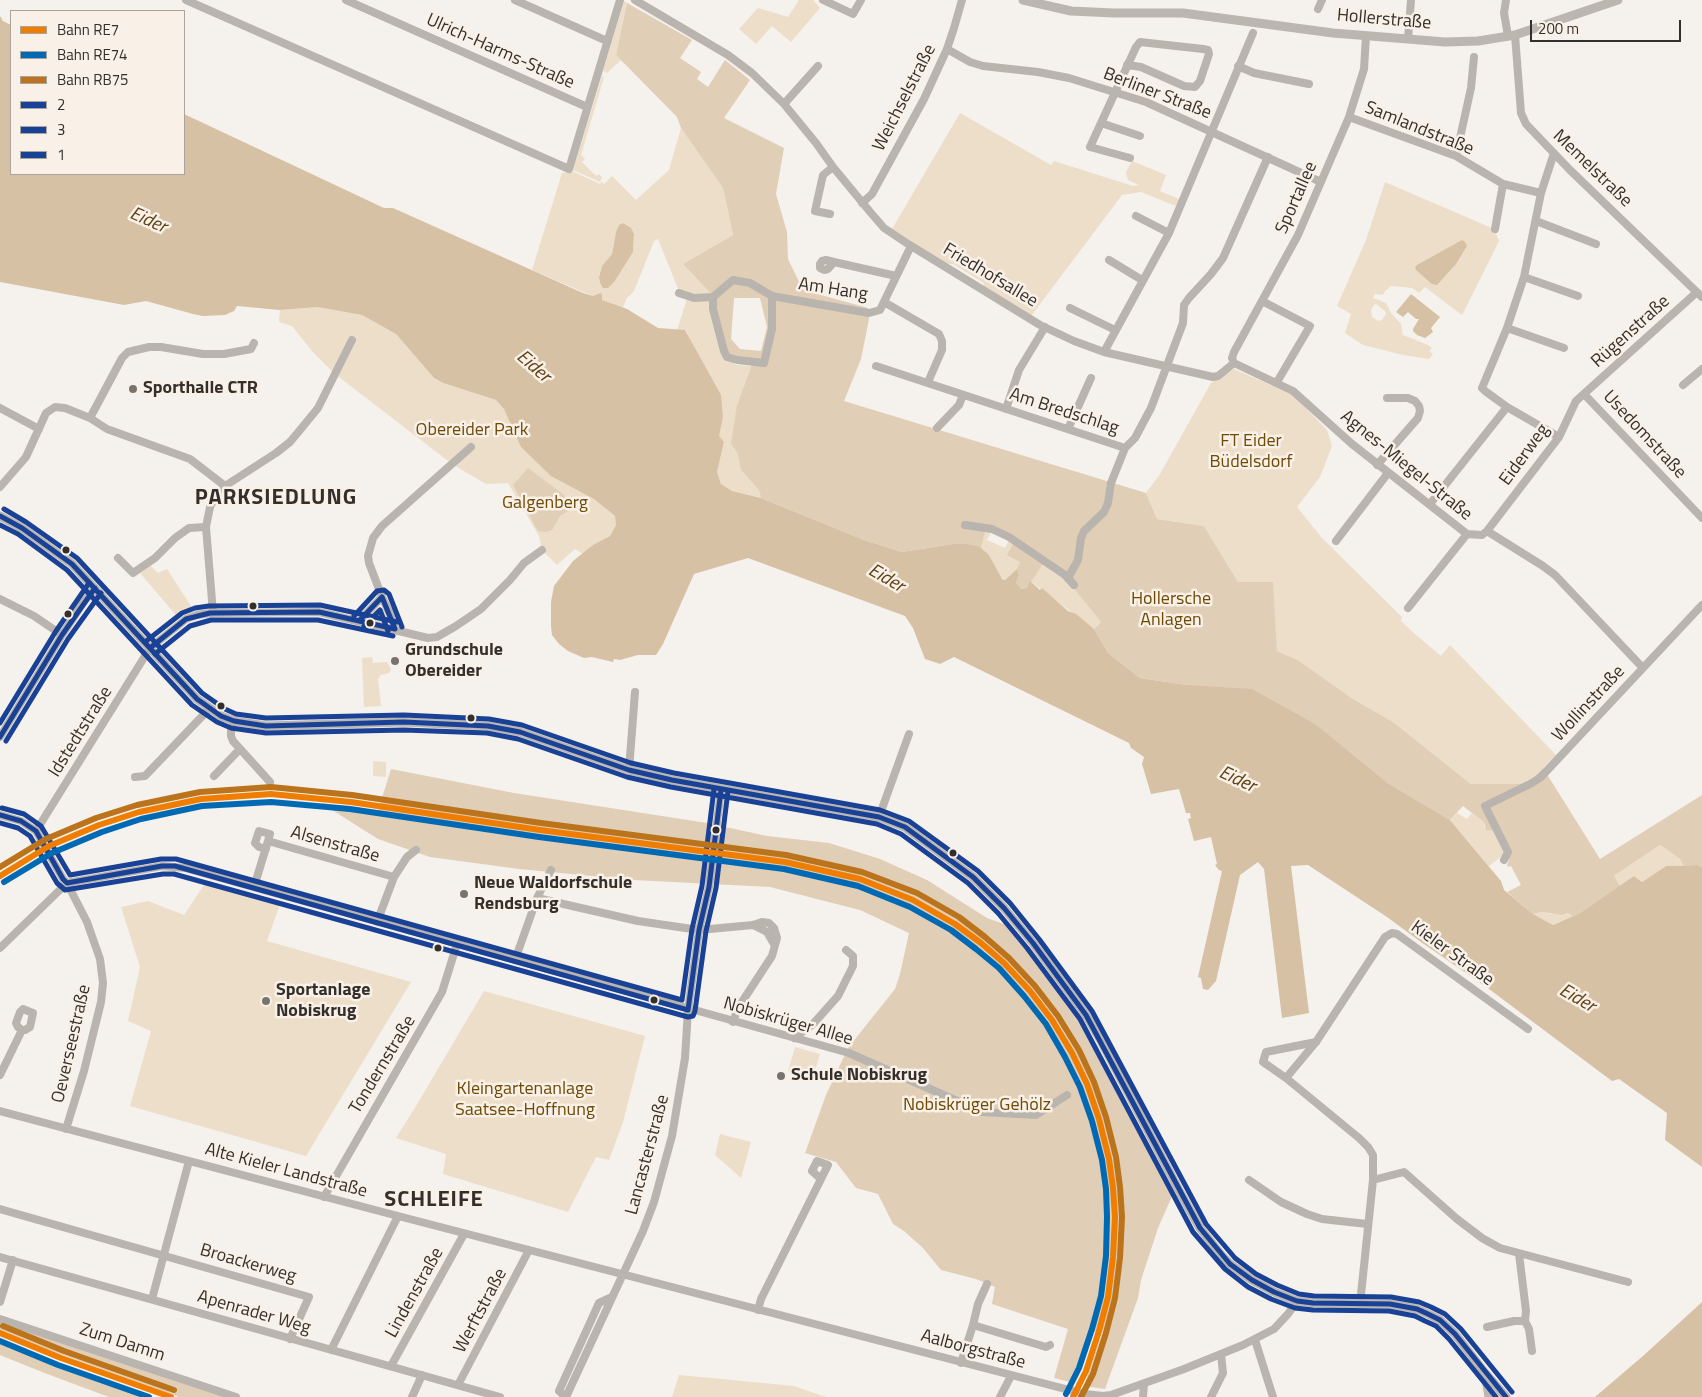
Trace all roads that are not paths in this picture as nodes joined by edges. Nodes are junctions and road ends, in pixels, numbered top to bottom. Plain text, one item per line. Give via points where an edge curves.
1 (186, 0) edge
2 (210, 0) edge
3 (346, 0) edge
4 (516, 0) edge
5 (620, 0) edge
6 (635, 0) edge
7 (823, 0) edge
8 (861, 0) edge
9 (962, 0) edge
10 (1023, 0) edge
11 (1322, 0) edge
12 (1411, 0) edge
13 (1506, 0) edge
14 (1618, 0) edge
15 (206, 9) junction
16 (1318, 9) dead end
17 (1253, 33) dead end
18 (1366, 36) junction
19 (1511, 36) junction
20 (1408, 40) junction
21 (607, 41) junction
22 (947, 49) junction
23 (1474, 57) dead end
24 (1128, 65) junction
25 (818, 66) dead end
26 (1238, 66) junction
27 (1309, 84) dead end
28 (1115, 92) junction
29 (784, 104) junction
30 (587, 107) junction
31 (1349, 117) junction
32 (1101, 123) junction
33 (1212, 132) junction
34 (1140, 136) dead end
35 (1554, 153) junction
36 (1456, 156) junction
37 (1268, 157) junction
38 (1130, 158) dead end
39 (833, 167) junction
40 (1321, 182) junction
41 (1503, 184) junction
42 (1541, 193) junction
43 (862, 203) junction
44 (830, 214) dead end
45 (1136, 216) dead end
46 (1536, 221) junction
47 (1495, 229) dead end
48 (1169, 233) junction
49 (1596, 244) dead end
50 (911, 246) junction
51 (1109, 260) dead end
52 (834, 262) dead end
53 (896, 276) junction
54 (1524, 277) junction
55 (1142, 280) junction
56 (679, 293) dead end
57 (1700, 295) edge
58 (713, 296) junction
59 (772, 296) junction
60 (1578, 296) dead end
61 (884, 302) junction
62 (1262, 302) junction
63 (1070, 308) dead end
64 (1045, 327) junction
65 (1507, 328) junction
66 (1115, 330) junction
67 (352, 340) dead end
68 (254, 343) dead end
69 (1564, 348) dead end
70 (1104, 352) junction
71 (1234, 363) junction
72 (876, 366) dead end
73 (1166, 368) junction
74 (1702, 369) edge
75 (1091, 378) dead end
76 (928, 382) junction
77 (1277, 382) junction
78 (1683, 385) dead end
79 (1584, 394) junction
80 (963, 395) junction
81 (1387, 398) dead end
82 (1507, 407) junction
83 (0, 408) edge
84 (1006, 409) junction
85 (90, 418) junction
86 (938, 428) dead end
87 (39, 429) junction
88 (1068, 429) junction
89 (1559, 437) junction
90 (471, 447) dead end
91 (1125, 448) junction
92 (1377, 465) junction
93 (1388, 473) junction
94 (225, 486) junction
95 (0, 487) edge
96 (1430, 504) junction
97 (0, 516) edge
98 (1702, 518) edge
99 (965, 525) dead end
100 (206, 527) junction
101 (1487, 531) junction
102 (1467, 534) junction
103 (1336, 541) dead end
104 (542, 550) dead end
105 (118, 558) dead end
106 (1068, 578) junction
107 (1074, 584) dead end
108 (95, 588) junction
109 (382, 597) junction
110 (0, 599) edge
111 (1702, 605) edge
112 (1408, 608) dead end
113 (212, 613) junction
114 (360, 621) junction
115 (396, 629) junction
116 (62, 635) junction
117 (150, 648) junction
118 (1643, 668) junction
119 (634, 692) dead end
120 (210, 708) junction
121 (234, 721) junction
122 (908, 734) dead end
123 (0, 737) edge
124 (240, 749) junction
125 (629, 770) junction
126 (214, 776) dead end
127 (135, 778) dead end
128 (270, 782) dead end
129 (720, 790) junction
130 (0, 815) edge
131 (878, 817) junction
132 (36, 830) junction
133 (416, 850) dead end
134 (1504, 860) dead end
135 (551, 870) dead end
136 (394, 877) junction
137 (67, 883) junction
138 (254, 887) junction
139 (538, 898) junction
140 (378, 922) junction
141 (700, 930) junction
142 (457, 944) junction
143 (0, 948) edge
144 (846, 950) dead end
145 (515, 960) junction
146 (688, 1010) junction
147 (733, 1022) junction
148 (1528, 1029) dead end
149 (22, 1030) dead end
150 (794, 1038) junction
151 (1316, 1042) junction
152 (0, 1075) edge
153 (1286, 1078) junction
154 (1067, 1095) dead end
155 (0, 1111) edge
156 (66, 1129) junction
157 (189, 1161) junction
158 (821, 1179) dead end
159 (1249, 1180) dead end
160 (1373, 1180) junction
161 (324, 1197) junction
162 (0, 1209) edge
163 (398, 1216) junction
164 (1368, 1224) junction
165 (464, 1234) junction
166 (530, 1250) junction
167 (1520, 1254) junction
168 (164, 1256) junction
169 (0, 1257) edge
170 (13, 1260) junction
171 (623, 1275) junction
172 (1628, 1282) dead end
173 (987, 1284) dead end
174 (152, 1299) junction
175 (1297, 1301) junction
176 (0, 1302) edge
177 (1360, 1304) junction
178 (758, 1310) junction
179 (0, 1319) edge
180 (1526, 1321) junction
181 (973, 1325) junction
182 (1487, 1327) dead end
183 (290, 1338) junction
184 (1255, 1340) junction
185 (1050, 1345) dead end
186 (331, 1350) junction
187 (1532, 1351) dead end
188 (1221, 1354) junction
189 (961, 1363) junction
190 (391, 1366) junction
191 (1485, 1373) junction
192 (422, 1375) junction
193 (1011, 1376) junction
194 (1144, 1384) junction
195 (458, 1385) junction
196 (473, 1394) edge
197 (236, 1397) edge
198 (412, 1397) edge
199 (500, 1397) edge
200 (566, 1397) edge
201 (1000, 1397) edge
202 (1102, 1397) edge
203 (1143, 1397) edge
204 (1211, 1397) edge
205 (1273, 1397) edge
206 (1489, 1397) edge
207 (1506, 1397) edge

1 - 15 street
2 - 15 street
3 - 30 street, Ulrich-Harms-Straße
4 - 21 street
5 - 21 street
6 - 29 street, Friedhofsallee via 728,55
7 - 8 street via 853,14
9 - 22 street, Weichselstraße
10 - 18 main road, Hollerstraße via 1071,11 1184,13
11 - 16 street
12 - 20 street
13 - 19 street, Memelstraße via 1504,13
14 - 19 main road, Hollerstraße
15 - 30 street via 569,169
17 - 26 street
18 - 20 main road, Hollerstraße
18 - 31 street, Sportallee via 1364,69
19 - 20 main road, Hollerstraße via 1478,41
19 - 35 street, Memelstraße via 1521,113 1531,131
21 - 30 street
22 - 28 street, Berliner Straße via 984,66 1069,78
22 - 43 street, Weichselstraße via 886,169 872,194
23 - 36 street via 1471,88
24 - 24 street via 1140,42 1208,50 1209,54 1195,87
24 - 28 street
25 - 29 street
26 - 27 street via 1254,73
26 - 33 street
28 - 32 street
28 - 33 street, Berliner Straße via 1146,102
29 - 39 street, Friedhofsallee
31 - 36 street, Samlandstraße
31 - 40 street, Sportallee
32 - 34 street
32 - 38 street via 1090,147
33 - 37 street, Berliner Straße
33 - 48 street
35 - 42 street
35 - 57 street, Memelstraße
36 - 41 street, Samlandstraße
37 - 40 street, Berliner Straße
37 - 73 street, Am Bredschlag via 1222,258 1184,305 1183,323
39 - 43 street, Friedhofsallee
39 - 44 street via 823,175 815,211
40 - 62 street, Sportallee via 1298,235
41 - 42 street, Samlandstraße
41 - 47 street
42 - 46 street
43 - 50 street, Friedhofsallee via 884,228
45 - 48 street
46 - 49 street
46 - 54 street
48 - 55 street
50 - 53 street, Am Hang
50 - 64 street, Friedhofsallee
51 - 55 street
52 - 53 street
53 - 61 street, Am Hang
54 - 60 street
54 - 65 street
55 - 66 street
56 - 58 street via 694,298
57 - 79 street, Rügenstraße
58 - 59 street via 733,280 750,283
58 - 59 street via 713,309 727,357 764,362 772,330
59 - 61 street, Am Hang via 869,313 880,310
61 - 76 street via 939,334 942,350
62 - 71 street, Sportallee via 1234,352
62 - 77 street via 1310,326
63 - 66 street
64 - 70 street, Friedhofsallee
64 - 84 street via 1019,370
65 - 69 street
65 - 82 street via 1482,388
66 - 70 street
67 - 94 street via 318,408 290,442
68 - 85 street via 251,349 224,354 155,347 128,352
70 - 73 street, Friedhofsallee
71 - 73 street, Friedhofsallee via 1213,377
71 - 77 street, Agnes-Miegel-Straße
72 - 76 street, Am Bredschlag
73 - 91 street, Am Bredschlag via 1151,408
74 - 78 street
75 - 88 street
76 - 80 street, Am Bredschlag
77 - 92 street, Agnes-Miegel-Straße via 1309,404
79 - 89 street, Eiderweg via 1576,401
79 - 98 street, Usedomstraße
80 - 84 street, Am Bredschlag
80 - 86 street via 959,405
81 - 92 street via 1408,398 1415,401 1420,411 1418,418
82 - 89 street
82 - 96 street
83 - 87 street
84 - 88 street, Am Bredschlag
85 - 87 street via 55,407 46,413
85 - 94 street via 107,429 190,458
87 - 95 street via 26,457
88 - 91 street, Am Bredschlag
89 - 101 street, Eiderweg
90 - 109 street via 382,526 373,538 369,563
91 - 106 street via 1111,483 1108,503 1104,512 1084,530 1078,560
92 - 93 street, Agnes-Miegel-Straße
93 - 96 street, Agnes-Miegel-Straße
93 - 103 street
94 - 100 street via 210,507
96 - 102 street, Agnes-Miegel-Straße
97 - 108 main road via 59,554
99 - 106 street via 992,529 1009,537
100 - 105 street via 189,528 133,573
100 - 113 street
101 - 102 street, Agnes-Miegel-Straße via 1482,535
101 - 118 street, Agnes-Miegel-Straße via 1555,575
102 - 112 street
104 - 115 street, Idstedtstraße via 524,563 481,609 441,635 428,638
106 - 107 street
108 - 116 street
108 - 117 main road
109 - 114 street
109 - 115 street
110 - 116 street
111 - 118 street, Wollinstraße
113 - 114 street, Idstedtstraße via 319,612
113 - 117 street, Idstedtstraße via 186,619
114 - 115 street, Idstedtstraße
116 - 123 street
117 - 120 main road via 181,683
117 - 132 street, Idstedtstraße
118 - 134 street, Wollinstraße via 1540,777 1485,806 1508,852
119 - 125 street
120 - 121 main road
120 - 127 street via 145,776
121 - 124 street via 231,736
121 - 125 main road via 266,726 404,722 488,726 520,732
122 - 131 street
124 - 126 street
124 - 128 street
125 - 129 main road
129 - 131 main road
129 - 141 street, Lancasterstraße via 709,887
130 - 132 street
131 - 175 main road via 905,828 926,842 973,877 1004,908 1086,1015 1200,1228 1222,1256 1252,1280
132 - 137 street
133 - 136 street, Alsenstraße via 407,857
135 - 139 street
136 - 138 street, Alsenstraße via 267,845
136 - 140 street, Alsenstraße
137 - 138 street, Nobiskrüger Allee via 175,866
137 - 143 street
137 - 156 street, Oeverseestraße via 95,940 102,983 95,1030
138 - 140 street, Nobiskrüger Allee
139 - 141 street via 638,922
139 - 145 street
140 - 142 street, Nobiskrüger Allee
141 - 146 street, Lancasterstraße
141 - 147 street via 753,925 767,932 774,944 772,956 738,1008
142 - 145 street, Nobiskrüger Allee
142 - 161 street, Tondernstraße via 442,992
144 - 150 street via 853,956 853,966 838,996 813,1024
145 - 146 street, Nobiskrüger Allee
146 - 147 street, Nobiskrüger Allee
146 - 171 street, Lancasterstraße via 685,1058 672,1136 654,1202
147 - 150 street, Nobiskrüger Allee
148 - 151 street, Kieler Straße via 1392,933 1385,937
149 - 152 street
150 - 154 street, Nobiskrüger Allee via 849,1053 982,1112 1036,1115
151 - 153 street, Kieler Straße
151 - 153 street via 1266,1052 1263,1062
153 - 160 street via 1368,1147 1373,1155
155 - 156 street, Alte Kieler Landstraße
156 - 157 street, Alte Kieler Landstraße
157 - 161 street, Alte Kieler Landstraße
157 - 168 street
158 - 178 street
159 - 164 street via 1281,1202 1307,1214 1322,1219
160 - 164 street
160 - 167 street via 1404,1172 1482,1238
161 - 163 street, Alte Kieler Landstraße
162 - 168 street, Broackerweg
163 - 165 street, Alte Kieler Landstraße
163 - 186 street
164 - 177 street
165 - 166 street, Alte Kieler Landstraße
165 - 190 street, Lindenstraße
166 - 171 street, Alte Kieler Landstraße
166 - 195 street, Werftstraße
167 - 172 street
167 - 180 street
168 - 174 street
168 - 183 street, Broackerweg via 309,1297
169 - 170 street, Apenrader Weg
170 - 174 street, Apenrader Weg
170 - 176 street
171 - 178 street, Aalborgstraße
171 - 200 street, Lancasterstraße
173 - 181 street
174 - 183 street, Apenrader Weg
175 - 177 main road
175 - 184 street, Aalborgstraße via 1274,1329
177 - 191 main road via 1403,1306 1440,1320 1459,1338
178 - 189 street, Aalborgstraße
179 - 197 street, Zum Damm
180 - 182 street
180 - 187 street
181 - 185 street via 1046,1347
181 - 189 street
183 - 186 street, Apenrader Weg
184 - 188 street, Aalborgstraße
184 - 205 street
186 - 190 street, Apenrader Weg
188 - 194 street, Aalborgstraße
188 - 204 street via 1223,1373
189 - 193 street, Aalborgstraße
190 - 192 street, Apenrader Weg
191 - 206 main road
191 - 207 main road
192 - 195 street, Apenrader Weg
192 - 198 street
193 - 201 street
193 - 202 street, Aalborgstraße
194 - 202 street, Aalborgstraße
194 - 203 street
195 - 196 street, Apenrader Weg
196 - 199 street, Apenrader Weg

